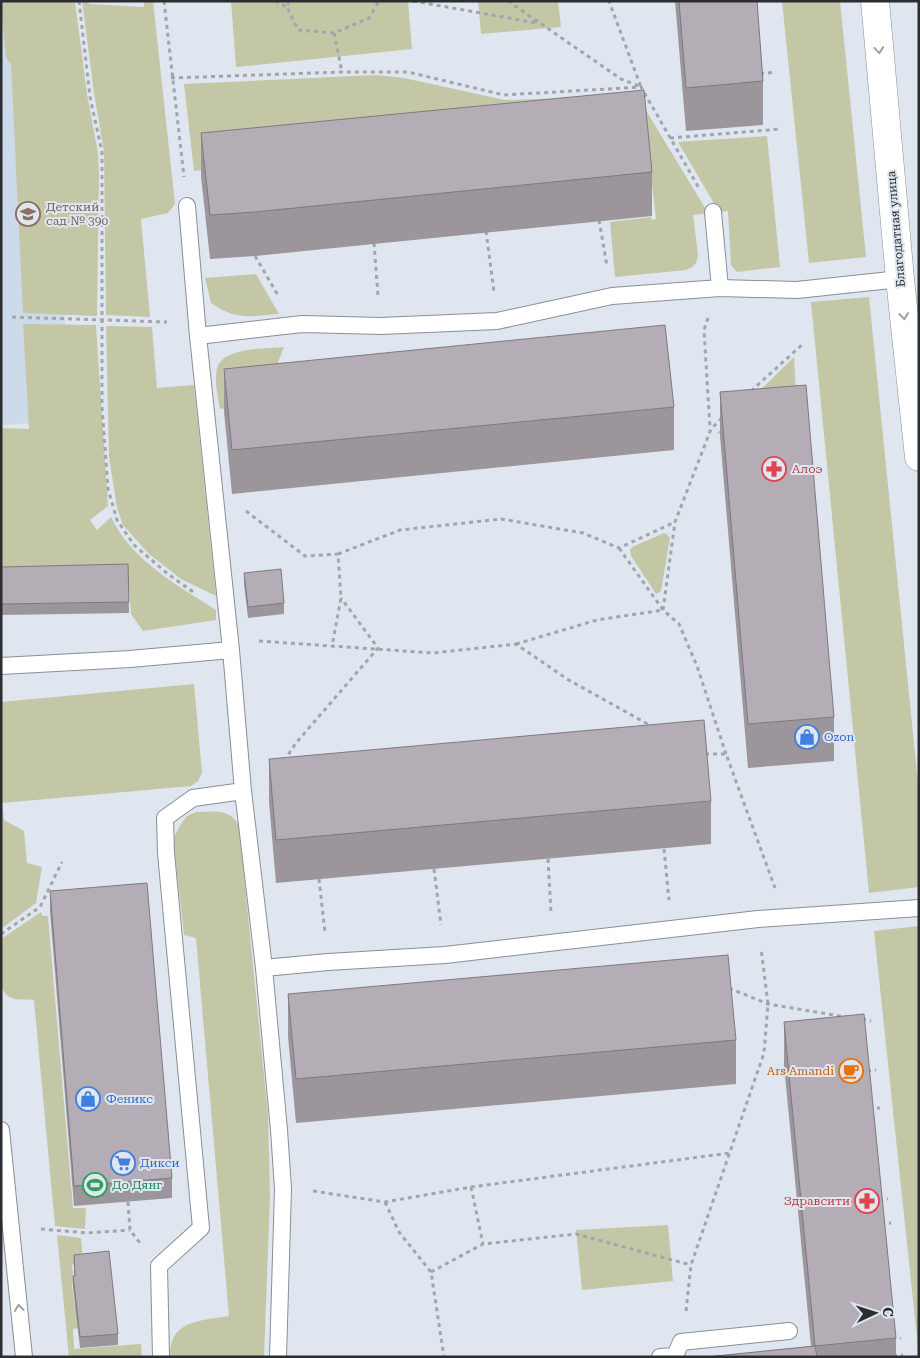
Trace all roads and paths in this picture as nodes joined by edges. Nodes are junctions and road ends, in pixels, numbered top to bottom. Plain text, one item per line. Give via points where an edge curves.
1 (79, 1) edge
2 (164, 1) edge
3 (275, 1) edge
4 (290, 1) edge
5 (379, 1) edge
6 (413, 1) edge
7 (508, 1) edge
8 (609, 1) edge
9 (875, 1) edge
10 (286, 7) junction
11 (540, 23) junction
12 (334, 33) junction
13 (342, 72) junction
14 (776, 72) dead end
15 (759, 74) edge
16 (171, 78) junction
17 (641, 87) junction
18 (781, 129) dead end
19 (670, 138) junction
20 (187, 206) joint
21 (713, 212) joint
22 (900, 279) junction
23 (720, 288) junction
24 (12, 317) dead end
25 (103, 320) junction
26 (198, 329) junction
27 (804, 343) dead end
28 (750, 392) edge
29 (724, 416) edge
30 (710, 429) junction
31 (919, 457) edge
32 (214, 487) junction
33 (675, 522) junction
34 (619, 548) junction
35 (338, 554) junction
36 (341, 598) junction
37 (663, 610) junction
38 (227, 614) junction
39 (230, 644) junction
40 (516, 644) junction
41 (332, 646) junction
42 (378, 648) junction
43 (1, 666) edge
44 (658, 730) edge
45 (700, 754) edge
46 (726, 754) junction
47 (280, 768) edge
48 (243, 791) junction
49 (62, 862) dead end
50 (919, 908) edge
51 (785, 917) junction
52 (1, 934) edge
53 (761, 942) dead end
54 (264, 968) junction
55 (728, 987) edge
56 (768, 1004) junction
57 (871, 1021) dead end
58 (876, 1070) dead end
59 (865, 1071) edge
60 (880, 1108) dead end
61 (869, 1109) edge
62 (1, 1130) edge
63 (730, 1153) junction
64 (471, 1187) junction
65 (310, 1190) dead end
66 (888, 1199) dead end
67 (878, 1200) edge
68 (128, 1202) edge
69 (385, 1202) junction
70 (891, 1223) dead end
71 (880, 1224) edge
72 (11, 1226) junction
73 (130, 1230) junction
74 (483, 1244) junction
75 (691, 1265) junction
76 (160, 1266) junction
77 (431, 1272) junction
78 (685, 1314) dead end
79 (789, 1331) dead end
80 (901, 1338) dead end
81 (892, 1339) edge
82 (903, 1355) dead end
83 (893, 1356) edge
84 (24, 1357) edge
85 (161, 1357) edge
86 (278, 1357) edge
87 (444, 1357) edge
88 (660, 1357) edge

1 - 25 path via 90,97 102,152
2 - 16 path
3 - 10 path
4 - 10 path
5 - 12 path via 369,18
6 - 11 path
7 - 11 path
8 - 17 path
9 -> 22 main road, Благодатная улица
10 - 12 path via 298,30
11 - 17 path via 621,79
12 - 13 path
13 - 16 path
13 - 17 path via 408,72 504,95
14 - 15 path
16 - 20 path
17 - 19 path
18 - 19 path
19 - 21 path
20 - 26 lane
21 - 23 lane
22 - 23 lane via 796,290
22 -> 31 main road, Благодатная улица
23 - 26 lane via 612,296 497,321
23 - 30 path via 704,330
24 - 25 path
25 - 26 path
25 - 38 path via 102,406 108,489 117,520 124,533 145,555
26 - 32 lane
27 - 28 path
29 - 30 path
30 - 33 path
32 - 35 path via 305,556
32 - 38 lane
33 - 34 path
33 - 37 path
34 - 35 path via 583,533 501,519 400,530
34 - 37 path
35 - 36 path
36 - 41 path
36 - 42 path
37 - 40 path via 597,620
37 - 46 path via 679,624 697,666
38 - 39 lane
39 - 41 path
39 - 43 lane via 130,659
39 - 48 lane
40 - 42 path via 434,653
40 - 44 path via 567,679
41 - 42 path
42 - 47 path via 296,743
45 - 46 path
46 - 51 path
48 - 54 lane
48 - 76 lane via 193,798 165,818 201,1228
49 - 52 path via 40,907
50 - 51 lane
51 - 54 lane via 444,955
53 - 56 path
54 - 86 lane via 284,1189
55 - 56 path
56 - 57 path
56 - 63 path via 764,1053
58 - 59 path
60 - 61 path
62 - 72 lane
63 - 64 path
63 - 75 path
64 - 69 path
64 - 74 path
65 - 69 path
66 - 67 path
68 - 73 path
69 - 77 path via 399,1232
70 - 71 path
72 - 73 path via 87,1233
84 -> 72 lane
73 - 76 path
74 - 75 path via 576,1234
74 - 77 path
75 - 78 path
76 - 85 lane
77 - 87 path
79 - 88 lane via 681,1342 675,1356
80 - 81 path
82 - 83 path

